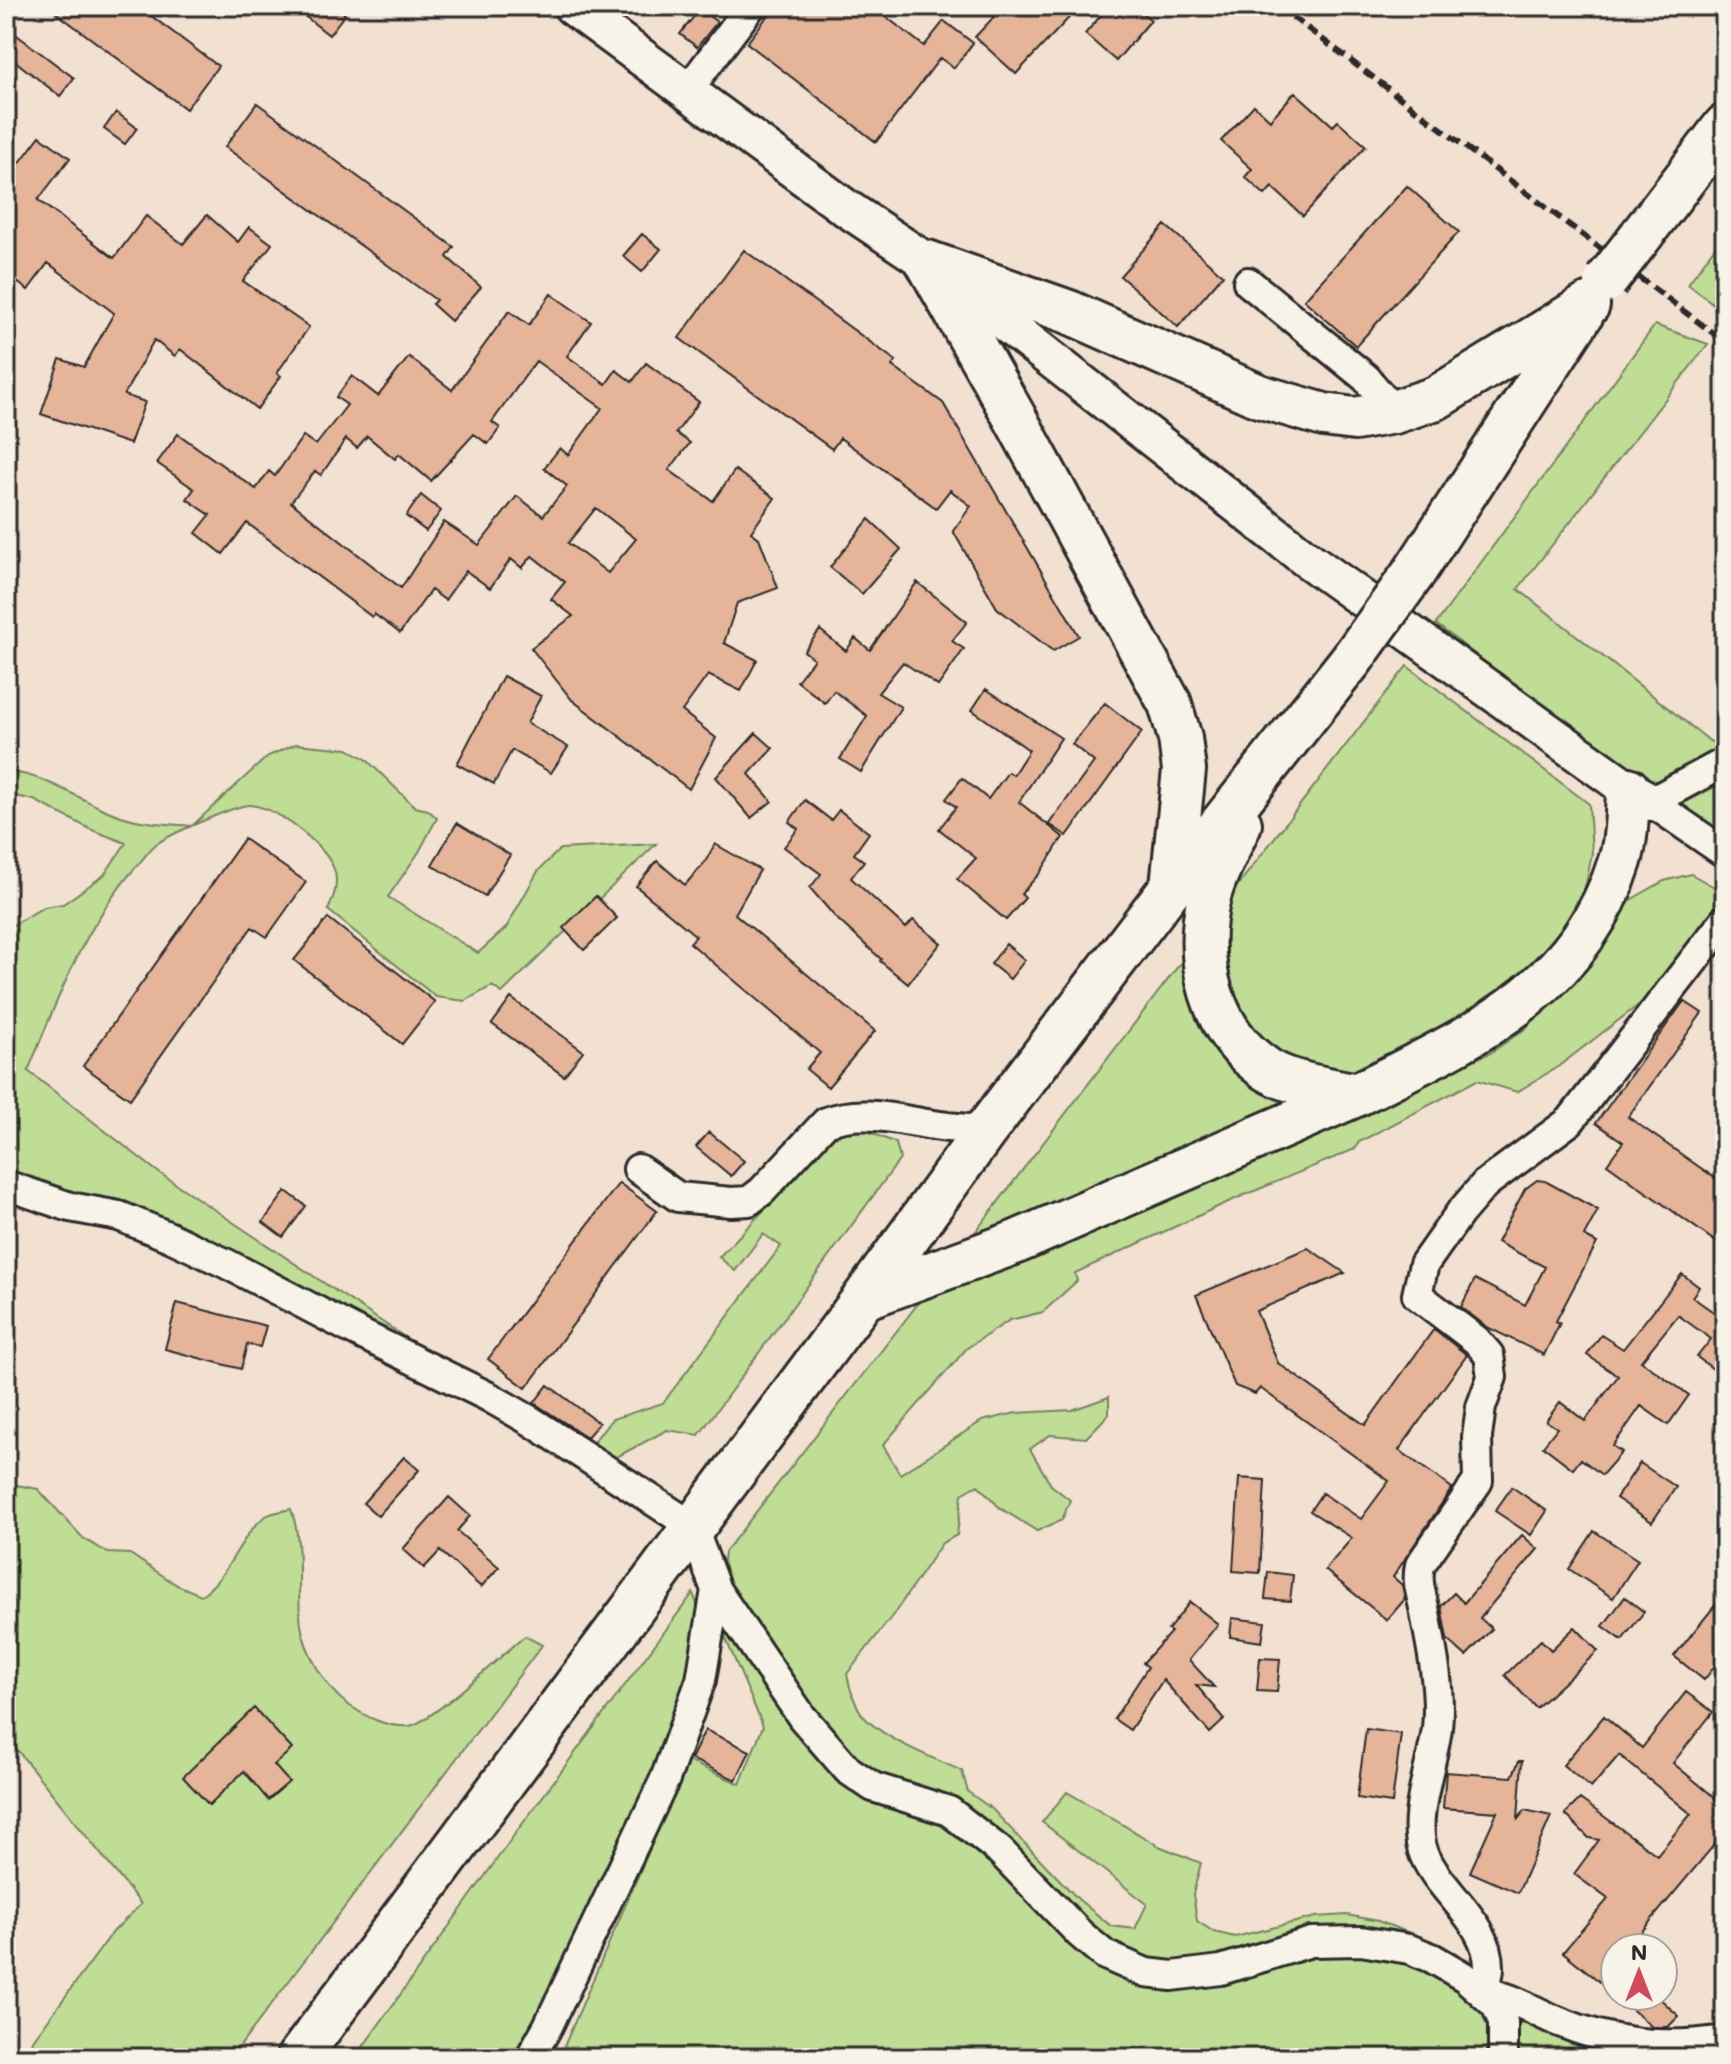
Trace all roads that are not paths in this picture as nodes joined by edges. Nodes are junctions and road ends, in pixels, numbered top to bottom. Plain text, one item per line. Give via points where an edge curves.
1 (572, 6) edge
2 (751, 6) edge
3 (687, 91) junction
4 (1725, 126) edge
5 (927, 262) junction
6 (1248, 282) dead end
7 (1597, 293) junction
8 (1394, 412) junction
9 (1725, 762) edge
10 (1264, 771) junction
11 (1640, 795) junction
12 (1725, 853) edge
13 (1172, 886) junction
14 (1725, 920) edge
15 (1356, 1095) junction
16 (986, 1130) junction
17 (638, 1169) dead end
18 (6, 1185) edge
19 (864, 1298) junction
20 (692, 1526) junction
21 (716, 1590) junction
22 (1483, 1992) junction
23 (1725, 2040) edge
24 (298, 2058) edge
25 (530, 2058) edge
26 (1503, 2058) edge

1 - 3 main road
2 - 3 street
3 - 5 main road
4 - 7 highway, bridge
5 - 8 highway via 1069,312 1259,396 1355,419
5 - 11 main road via 1304,557
5 - 13 highway via 1170,704 1184,770
6 - 8 street via 1366,378
7 - 8 highway via 1436,398
7 - 10 highway, bridge via 1413,574
9 - 11 street
10 - 13 highway
10 - 15 highway via 1210,894 1202,939 1210,993 1235,1038 1269,1071
11 - 12 street
11 - 15 highway via 1627,824 1617,871 1589,928 1558,970 1520,1004 1466,1039
13 - 16 highway
14 - 22 street via 1570,1121 1485,1184 1431,1253 1420,1277 1417,1295 1476,1340 1489,1355 1492,1377 1481,1407 1478,1481 1420,1565 1417,1581 1425,1609 1437,1727 1420,1828 1423,1853 1487,1951
15 - 19 highway via 1014,1243
16 - 17 street via 870,1114 839,1117 826,1122 749,1201 678,1197
16 - 19 highway
18 - 20 street via 70,1207 119,1216 227,1264 489,1397
19 - 20 highway
20 - 21 street
20 - 24 highway
21 - 22 street via 802,1717 848,1770 873,1787 949,1811 1000,1851 1080,1934 1124,1965 1146,1973 1196,1975 1311,1942 1361,1941 1432,1958
21 - 25 street via 701,1680 665,1779
22 - 23 street via 1505,1995 1604,2039 1672,2047
22 - 26 street via 1503,2022

